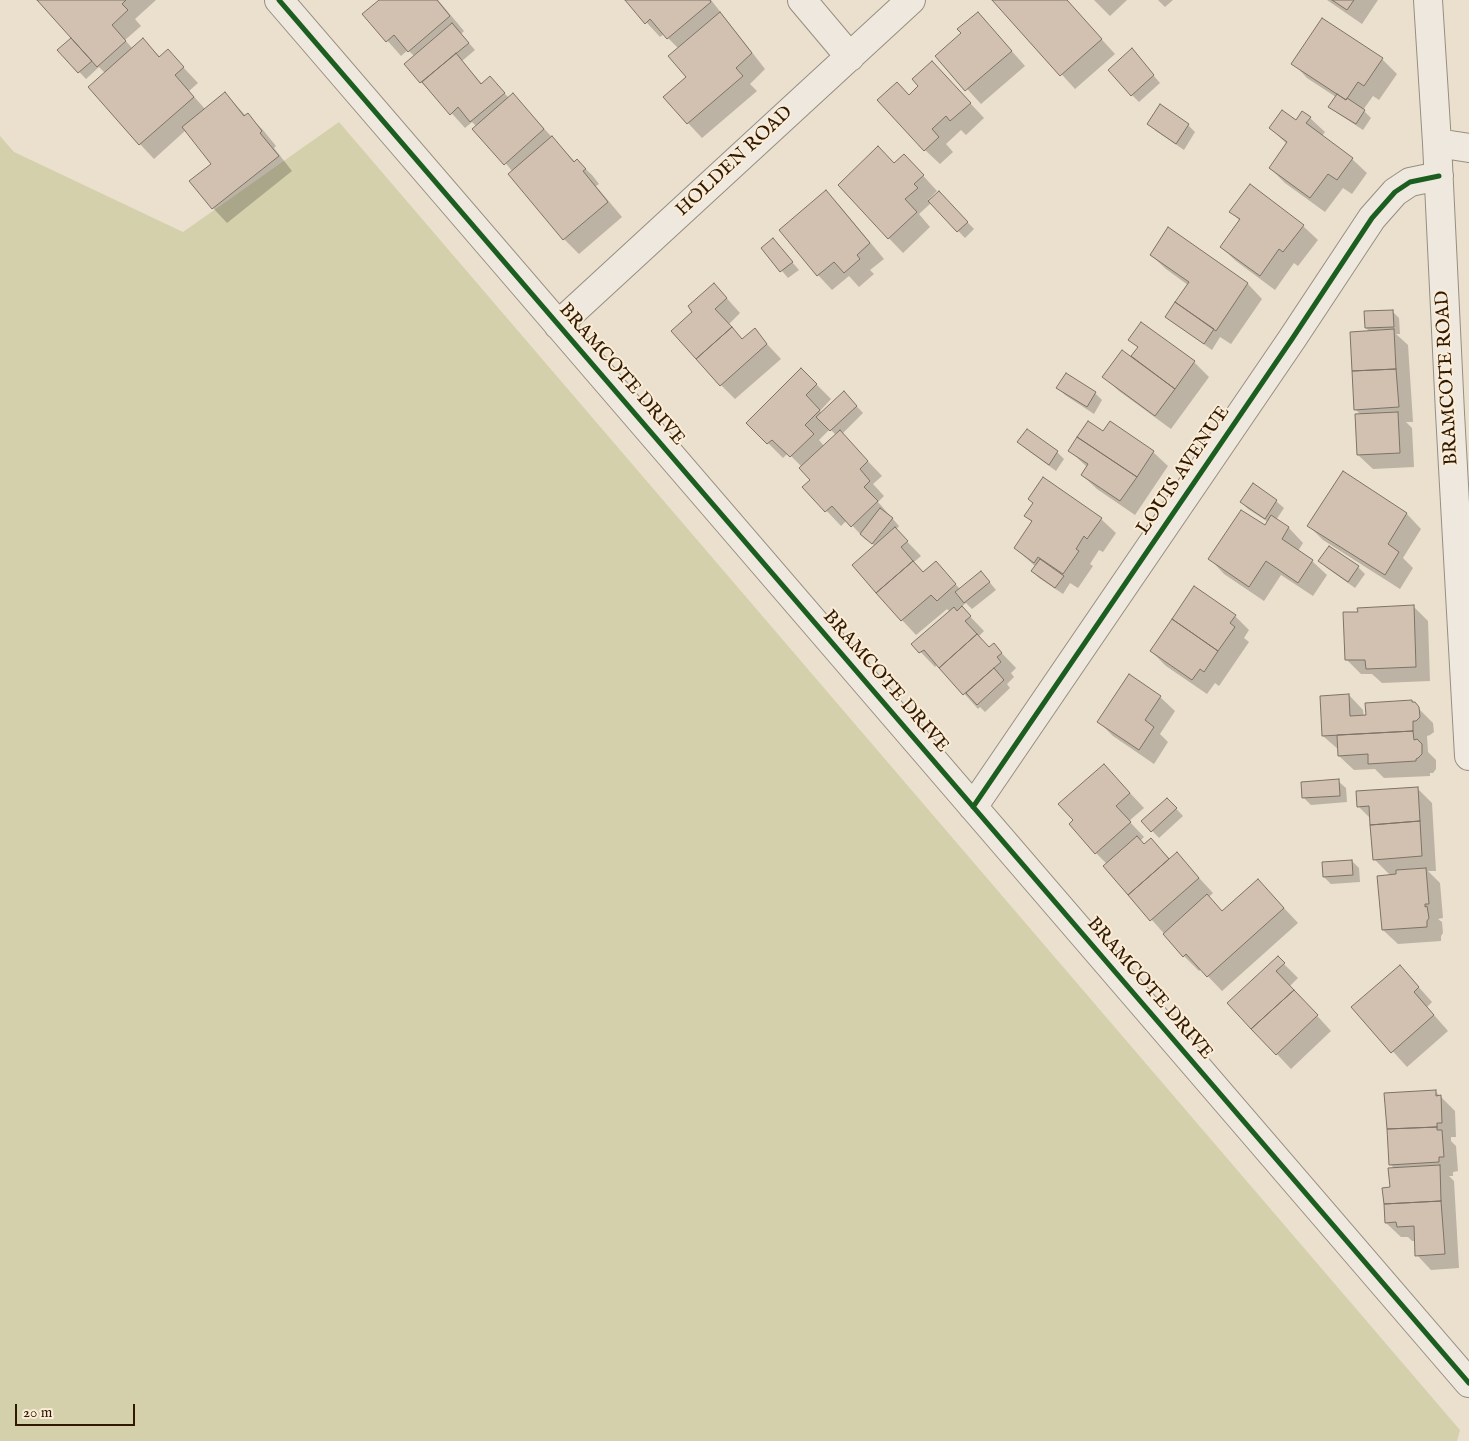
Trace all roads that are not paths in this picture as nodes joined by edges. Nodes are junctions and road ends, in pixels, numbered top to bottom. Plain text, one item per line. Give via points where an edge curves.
1 (279, 0) edge
2 (802, 0) edge
3 (912, 0) edge
4 (1428, 0) edge
5 (850, 57) junction
6 (1437, 143) junction
7 (1469, 148) edge
8 (1439, 176) junction
9 (558, 325) junction
10 (1469, 756) edge
11 (973, 807) junction
12 (1469, 1384) edge

1 - 9 street, BRAMCOTE DRIVE
2 - 5 street
3 - 5 street, HOLDEN ROAD
4 - 6 street, BRAMCOTE ROAD
5 - 9 street, HOLDEN ROAD
6 - 7 street
6 - 8 street, BRAMCOTE ROAD
8 - 10 street, BRAMCOTE ROAD
8 - 11 street, LOUIS AVENUE via 1410,182 1395,192 1372,218
9 - 11 street, BRAMCOTE DRIVE
11 - 12 street, BRAMCOTE DRIVE

